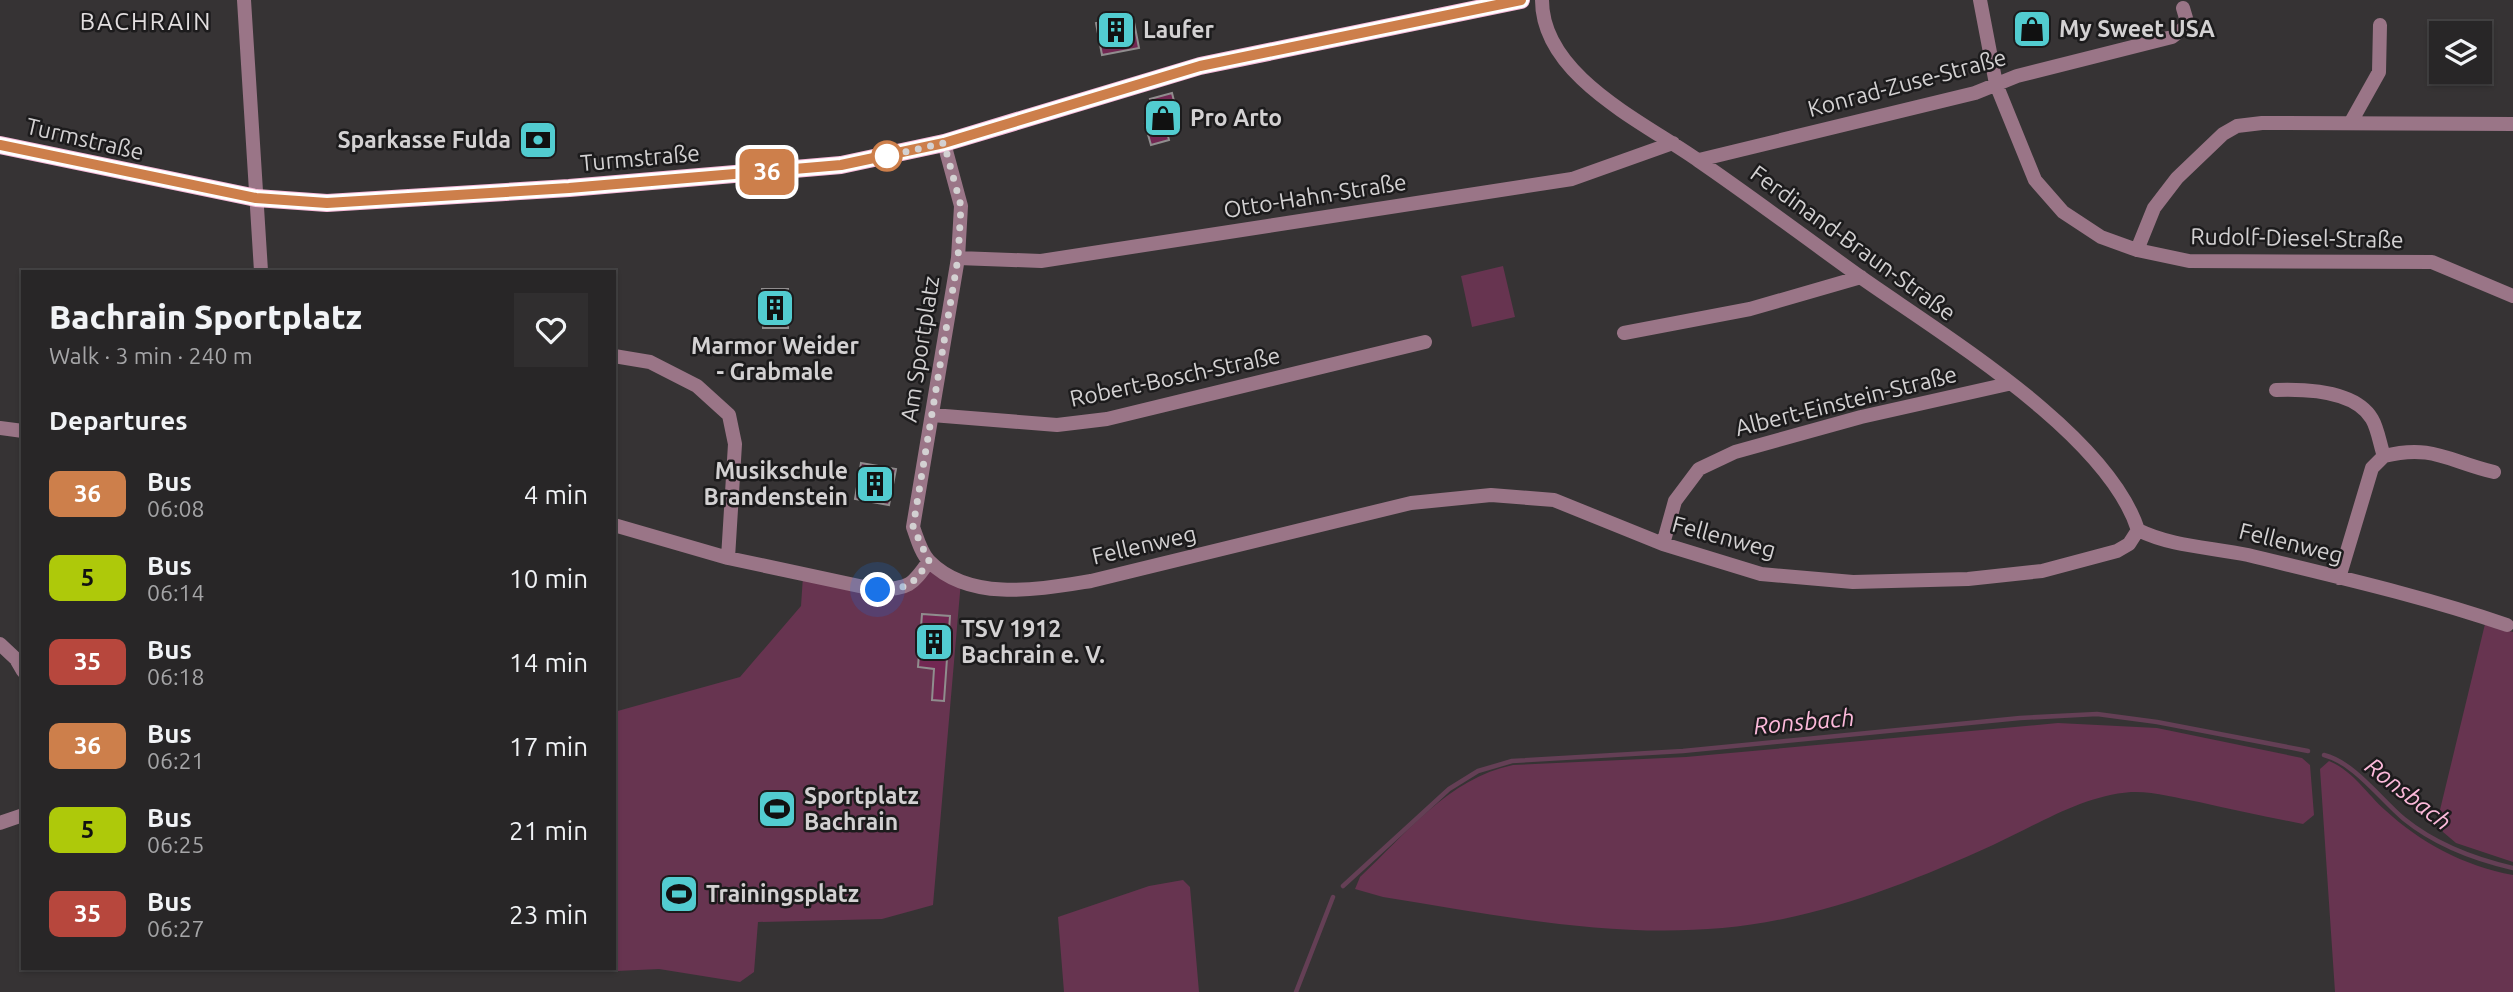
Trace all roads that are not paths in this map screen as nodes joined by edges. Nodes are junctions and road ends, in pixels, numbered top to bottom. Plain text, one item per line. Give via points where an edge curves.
1 (244, 0) edge
2 (1521, 0) edge
3 (1542, 0) edge
4 (1980, 0) edge
5 (2183, 8) dead end
6 (2380, 25) dead end
7 (1996, 84) junction
8 (2351, 122) junction
9 (2513, 124) edge
10 (944, 143) junction
11 (1673, 143) junction
12 (0, 145) edge
13 (1699, 160) junction
14 (256, 198) junction
15 (2137, 250) junction
16 (958, 258) junction
17 (261, 270) edge
18 (1861, 277) junction
19 (2513, 296) edge
20 (1624, 333) dead end
21 (1425, 342) dead end
22 (616, 356) edge
23 (2008, 384) junction
24 (2276, 390) dead end
25 (932, 415) junction
26 (0, 428) edge
27 (21, 432) edge
28 (2384, 456) junction
29 (2494, 472) dead end
30 (616, 530) edge
31 (2138, 530) junction
32 (1663, 544) junction
33 (728, 558) junction
34 (929, 561) junction
35 (2339, 578) junction
36 (2507, 625) dead end
37 (0, 644) edge
38 (21, 668) edge
39 (21, 816) edge
40 (0, 823) edge

1 - 14 street
2 - 10 main road, Turmstraße via 1200,66
3 - 11 street, Ferdinand-Braun-Straße via 1551,39 1584,81
4 - 7 street, Rudolf-Diesel-Straße
5 - 7 street, Konrad-Zuse-Straße via 2188,25 2172,37
6 - 8 street via 2379,72
7 - 13 street, Konrad-Zuse-Straße via 1975,93
7 - 15 street, Rudolf-Diesel-Straße via 2035,180 2063,212 2101,237
8 - 9 street
8 - 15 street via 2262,122 2237,126 2223,134 2176,178 2154,208
10 - 14 main road, Turmstraße via 841,165 569,188 327,203
10 - 16 street, Am Sportplatz via 961,206
11 - 13 street, Ferdinand-Braun-Straße
11 - 16 street, Otto-Hahn-Straße via 1572,179 1041,261
12 - 14 main road, Turmstraße
13 - 18 street, Ferdinand-Braun-Straße
14 - 17 street
15 - 19 street, Rudolf-Diesel-Straße via 2189,261 2432,262
16 - 25 street, Am Sportplatz
18 - 20 street via 1750,309
18 - 23 street, Ferdinand-Braun-Straße
21 - 25 street, Robert-Bosch-Straße via 1107,419 1057,425
22 - 33 street via 650,362 697,386 729,415 734,444
23 - 31 street, Ferdinand-Braun-Straße via 2095,460 2123,494
23 - 32 street, Albert-Einstein-Straße via 1861,417 1735,452 1699,469 1675,501
24 - 28 street via 2308,389 2352,402 2372,418
25 - 34 street, Am Sportplatz via 913,527
26 - 27 street
28 - 29 street via 2426,450
28 - 35 street via 2372,468
30 - 33 street
31 - 32 street, Fellenweg via 2129,544 2117,551 2042,571 1879,582 1761,574
31 - 35 street, Fellenweg via 2173,544 2221,549
32 - 34 street, Fellenweg via 1554,500 1491,495 1411,503 1042,589 998,589 961,581
33 - 34 street via 878,590 914,584
35 - 36 street, Fellenweg
37 - 38 street
39 - 40 street

